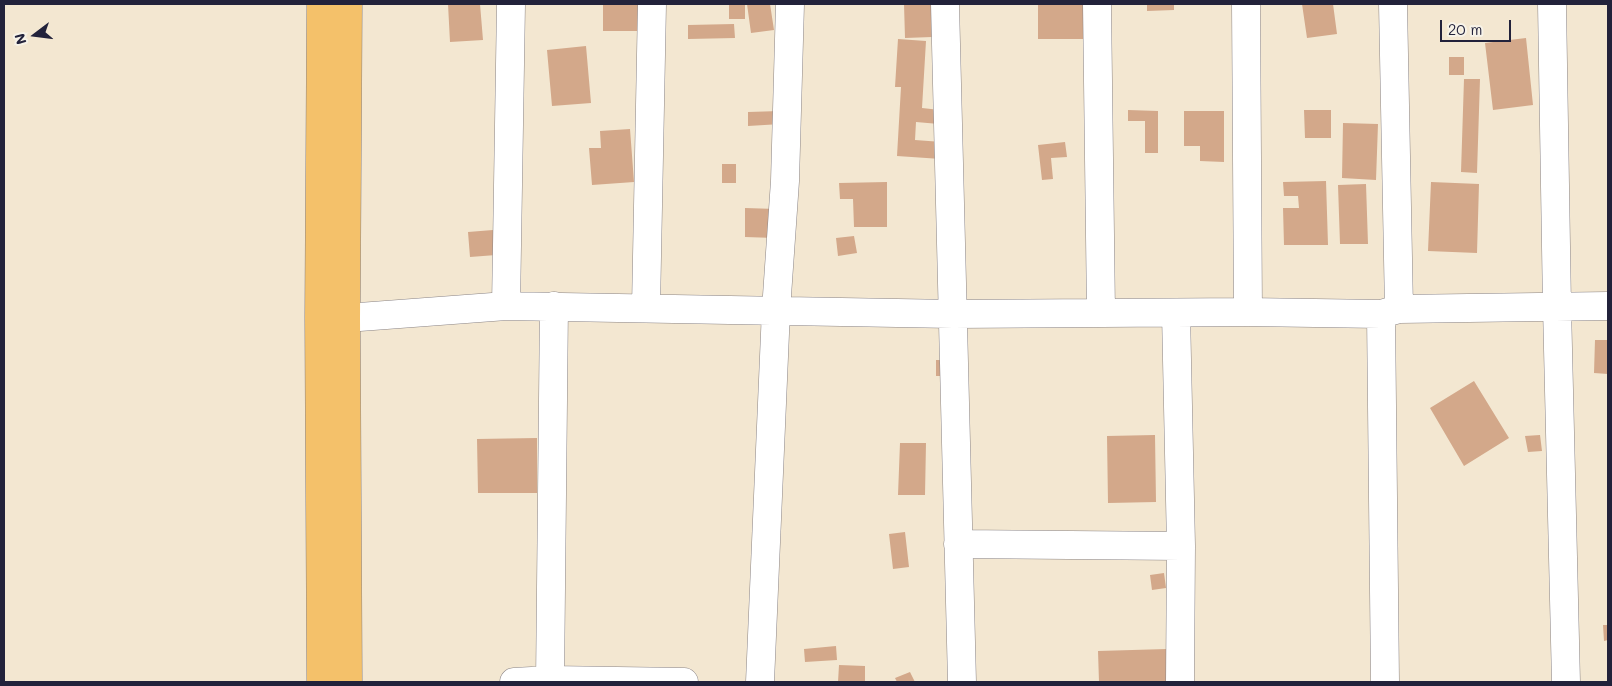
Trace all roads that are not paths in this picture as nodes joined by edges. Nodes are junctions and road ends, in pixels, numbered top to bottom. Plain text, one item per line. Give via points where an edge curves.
1 (321, 4) edge
2 (348, 4) edge
3 (511, 4) edge
4 (652, 4) edge
5 (790, 4) edge
6 (945, 4) edge
7 (1097, 4) edge
8 (1246, 4) edge
9 (1393, 4) edge
10 (1552, 4) edge
11 (506, 306) junction
12 (554, 306) junction
13 (1608, 306) edge
14 (646, 307) junction
15 (1557, 307) junction
16 (776, 310) junction
17 (1390, 311) junction
18 (1248, 312) junction
19 (1100, 313) junction
20 (1176, 313) junction
21 (953, 314) junction
22 (319, 317) junction
23 (346, 318) junction
24 (958, 544) junction
25 (1181, 546) junction
26 (550, 681) edge
27 (321, 682) edge
28 (348, 682) edge
29 (514, 682) edge
30 (684, 682) edge
31 (760, 682) edge
32 (962, 682) edge
33 (1180, 682) edge
34 (1384, 682) edge
35 (1566, 682) edge

1 - 22 main road
2 - 23 main road
3 - 11 street
4 - 14 street
5 - 16 street via 785,182
6 - 21 street
7 - 19 street
8 - 18 street
9 - 17 street
10 - 15 street
11 - 12 street
11 - 23 street
12 - 14 street
12 - 26 street
13 - 15 street
14 - 16 street
15 - 17 street
15 - 35 street
16 - 21 street
16 - 31 street
17 - 18 street
17 - 34 street
18 - 20 street
19 - 20 street
19 - 21 street
20 - 25 street
21 - 24 street
22 - 23 street
22 - 27 main road
23 - 28 main road
24 - 25 street
24 - 32 street
25 - 33 street
26 - 29 street
26 - 30 street

